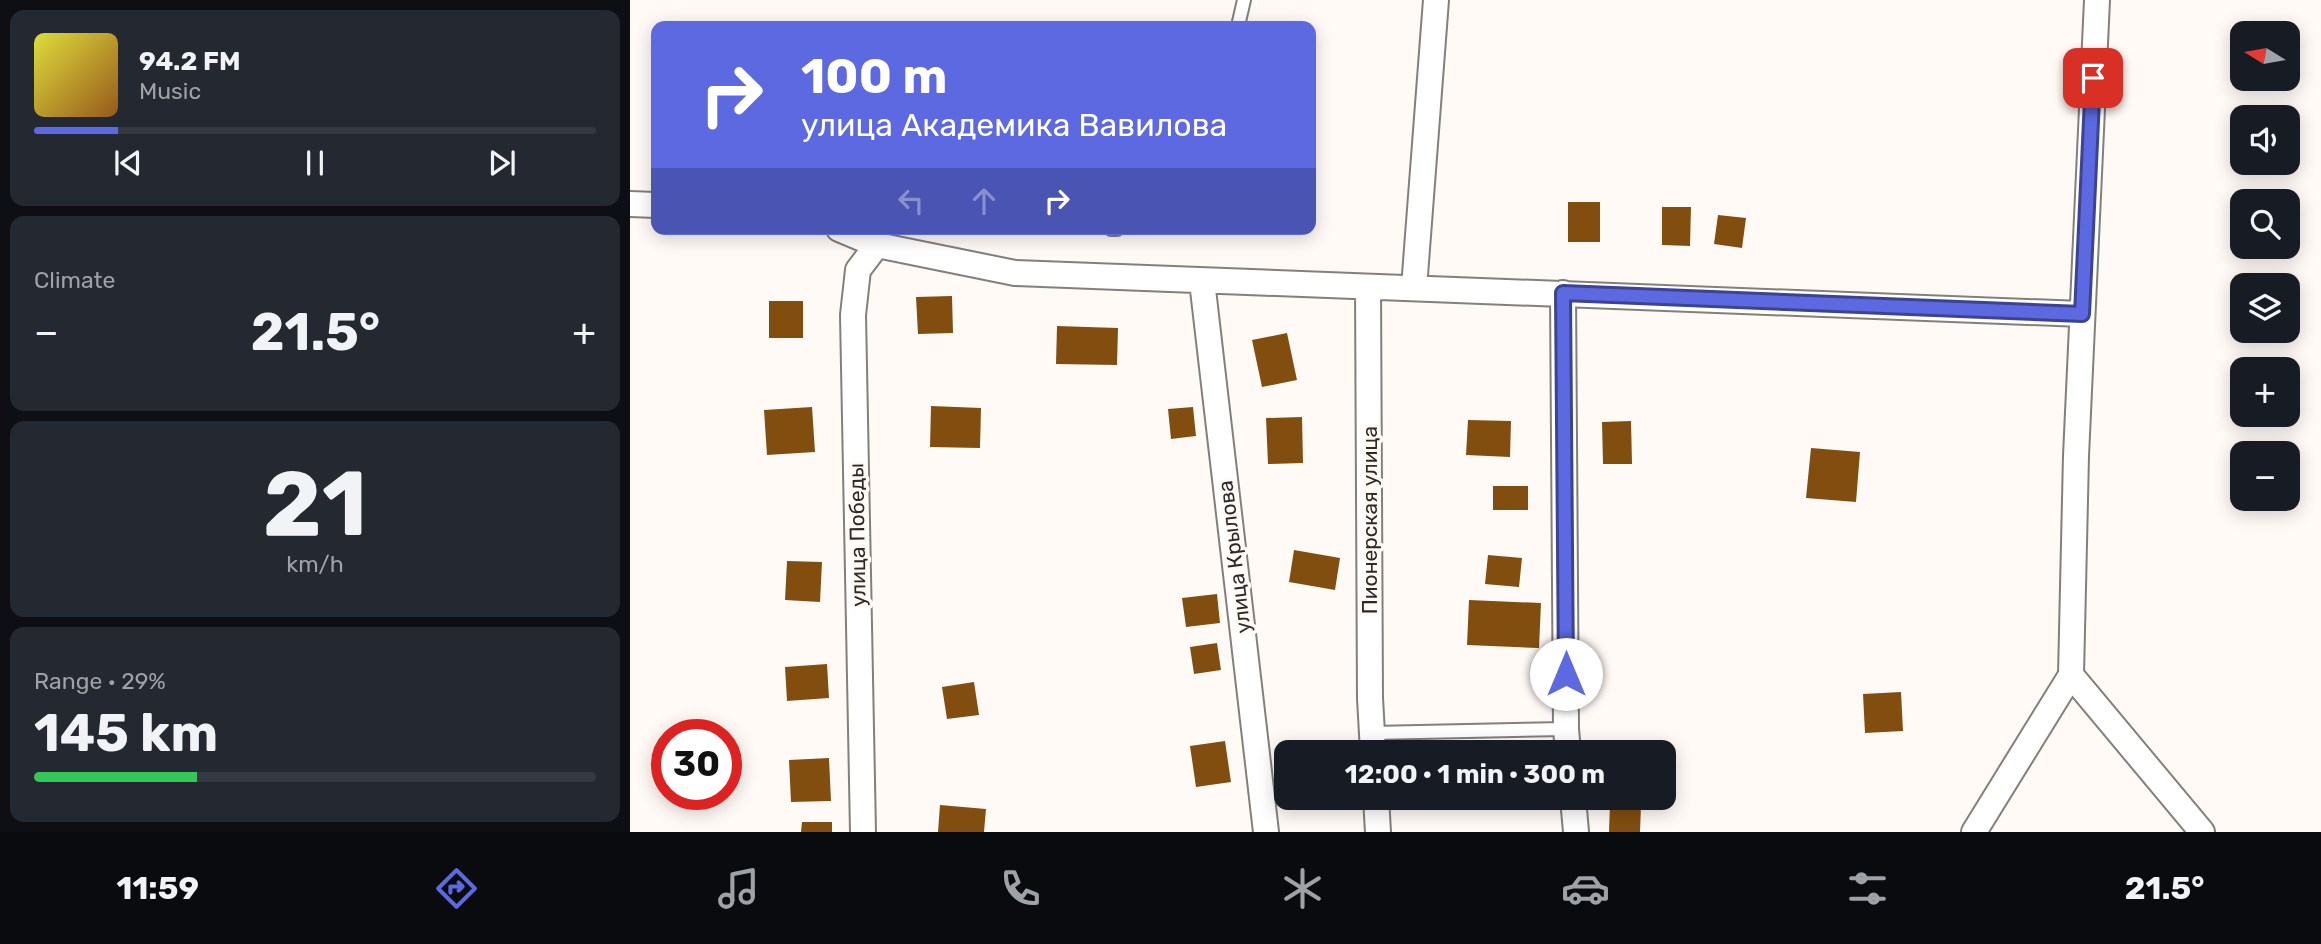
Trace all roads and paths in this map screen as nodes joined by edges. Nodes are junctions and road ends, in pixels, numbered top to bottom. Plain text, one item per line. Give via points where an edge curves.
1 (1244, 0) edge
2 (1436, 0) edge
3 (2097, 0) edge
4 (1239, 21) edge
5 (630, 204) edge
6 (651, 205) edge
7 (860, 235) edge
8 (880, 241) junction
9 (1202, 281) junction
10 (1368, 287) junction
11 (1414, 288) junction
12 (1563, 293) junction
13 (2082, 314) junction
14 (2071, 675) junction
15 (1373, 740) edge
16 (1567, 740) edge
17 (1377, 810) edge
18 (1574, 810) edge
19 (863, 832) edge
20 (1266, 832) edge
21 (1378, 832) edge
22 (1576, 832) edge
23 (1974, 832) edge
24 (2202, 832) edge

1 - 4 lane
2 - 11 street
3 - 13 street
5 - 6 street
7 - 8 street
8 - 9 street via 1015,273
8 - 19 street, улица Победы via 858,270 853,315
9 - 10 street
9 - 20 street, улица Крылова
10 - 11 street
10 - 15 street, Пионерская улица
11 - 12 street
12 - 13 street
12 - 16 street
13 - 14 street
14 - 23 street
14 - 24 street
17 - 21 street
18 - 22 street

